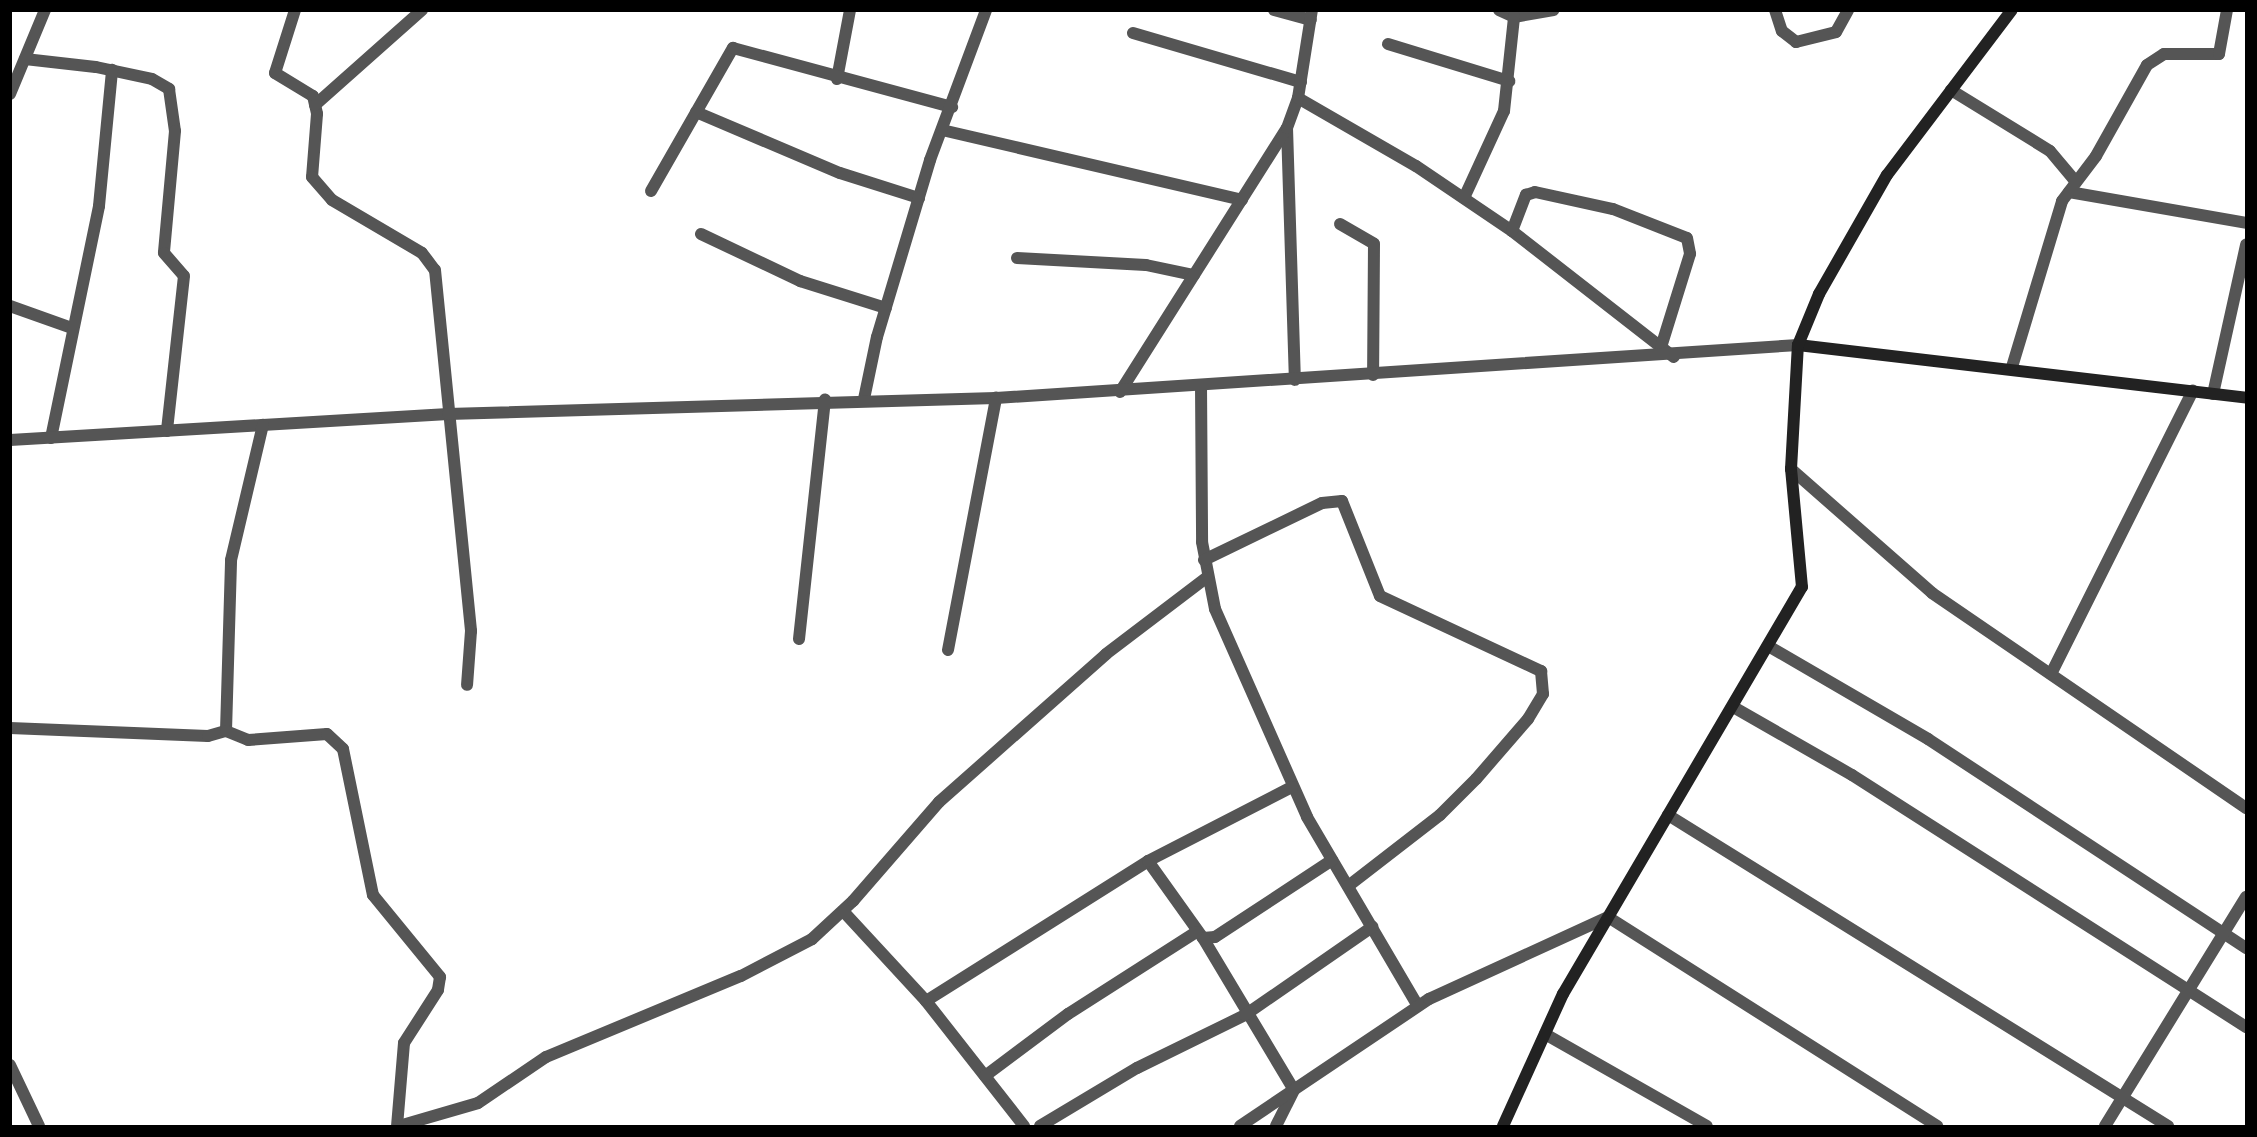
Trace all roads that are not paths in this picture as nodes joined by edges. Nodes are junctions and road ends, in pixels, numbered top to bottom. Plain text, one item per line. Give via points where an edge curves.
1 (45, 10) edge
2 (295, 10) edge
3 (422, 10) edge
4 (850, 10) edge
5 (986, 10) edge
6 (1274, 10) edge
7 (1500, 10) edge
8 (1553, 10) edge
9 (1775, 10) edge
10 (1848, 10) edge
11 (2227, 10) edge
12 (2006, 12) edge
13 (1312, 15) edge
14 (1514, 17) junction
15 (1133, 33) dead end
16 (1389, 44) dead end
17 (25, 59) junction
18 (112, 70) junction
19 (837, 79) junction
20 (1509, 81) junction
21 (1301, 82) junction
22 (1952, 90) junction
23 (10, 94) edge
24 (1298, 98) junction
25 (315, 105) junction
26 (952, 106) junction
27 (696, 112) junction
28 (1287, 128) junction
29 (942, 130) junction
30 (2073, 187) junction
31 (651, 191) dead end
32 (919, 198) junction
33 (1464, 198) junction
34 (1242, 200) junction
35 (2247, 223) edge
36 (1340, 224) dead end
37 (1512, 231) junction
38 (701, 234) dead end
39 (2247, 245) edge
40 (1017, 258) dead end
41 (1194, 275) junction
42 (10, 306) edge
43 (886, 308) junction
44 (72, 328) junction
45 (1798, 345) junction
46 (1661, 347) junction
47 (1674, 357) junction
48 (2012, 367) junction
49 (1373, 375) junction
50 (1295, 380) junction
51 (1201, 385) junction
52 (2193, 391) junction
53 (1120, 392) junction
54 (2213, 394) junction
55 (2247, 398) edge
56 (825, 399) junction
57 (864, 399) junction
58 (996, 399) junction
59 (448, 414) junction
60 (263, 425) junction
61 (167, 431) junction
62 (51, 438) junction
63 (10, 440) edge
64 (1791, 469) junction
65 (1204, 560) junction
66 (1206, 578) junction
67 (799, 639) dead end
68 (1770, 647) junction
69 (948, 650) dead end
70 (2050, 674) junction
71 (467, 685) dead end
72 (1735, 708) junction
73 (10, 728) edge
74 (226, 731) junction
75 (1292, 787) junction
76 (2247, 808) edge
77 (1668, 815) junction
78 (1332, 860) junction
79 (1148, 861) junction
80 (1348, 886) junction
81 (2247, 897) edge
82 (843, 911) junction
83 (1608, 917) junction
84 (1372, 927) junction
85 (2223, 934) junction
86 (1200, 935) junction
87 (2247, 948) edge
88 (2189, 993) junction
89 (926, 1001) junction
90 (1418, 1006) junction
91 (1245, 1015) junction
92 (2247, 1027) edge
93 (1545, 1034) junction
94 (10, 1065) edge
95 (985, 1076) junction
96 (1294, 1090) junction
97 (2121, 1101) junction
98 (39, 1126) edge
99 (398, 1126) edge
100 (1024, 1126) edge
101 (1040, 1126) edge
102 (1240, 1126) edge
103 (1276, 1126) edge
104 (1503, 1126) edge
105 (1707, 1126) edge
106 (1937, 1126) edge
107 (2105, 1126) edge
108 (2168, 1126) edge

1 - 17 street
2 - 25 street via 275,73 305,89
3 - 25 street
4 - 19 street
5 - 26 street
6 - 13 street
7 - 14 street
8 - 14 street
9 - 10 street via 1782,32 1796,42 1836,32
11 - 30 street via 2219,54 2164,54 2147,65
12 - 22 street
13 - 21 street
14 - 20 street
15 - 21 street
16 - 20 street
17 - 18 street
17 - 23 street
18 - 44 street via 99,206
18 - 61 street via 161,82 173,100 173,198 164,253 184,276
19 - 26 street
19 - 27 street via 733,48
20 - 33 street via 1504,111
21 - 24 street
22 - 30 street via 2050,151
22 - 45 street via 1887,175 1819,294
24 - 28 street
24 - 33 street
25 - 59 street via 310,165 318,189 380,232 422,253 435,270
26 - 29 street
27 - 31 street
27 - 32 street via 830,169
28 - 34 street
28 - 50 street
29 - 32 street
29 - 34 street
30 - 35 street
30 - 48 street via 2053,219
32 - 43 street
33 - 37 street
34 - 41 street
36 - 49 street via 1374,244
37 - 46 street
37 - 46 street via 1526,195 1535,192 1613,209 1687,238 1690,254
38 - 43 street via 801,281
39 - 54 street
40 - 41 street via 1146,265
41 - 53 street
42 - 44 street
43 - 57 street
44 - 62 street
45 - 47 street
45 - 48 street
45 - 64 street
46 - 47 street
47 - 49 street
48 - 52 street
49 - 50 street
50 - 51 street
51 - 53 street
51 - 65 street
52 - 54 street
52 - 70 street
53 - 58 street
54 - 55 street
56 - 57 street
56 - 59 street
56 - 67 street
57 - 58 street
58 - 69 street
59 - 60 street
59 - 71 street via 471,631
60 - 61 street
60 - 74 street via 231,560
61 - 62 street
62 - 63 street
64 - 68 street via 1802,587
64 - 70 street via 1932,592
65 - 66 street
65 - 80 street via 1322,503 1342,501 1380,596 1541,671 1543,694 1528,719 1476,779 1440,815
66 - 75 street
66 - 82 street via 1106,654 939,802
68 - 72 street
68 - 85 street via 1928,739
70 - 76 street
72 - 77 street
72 - 88 street via 1988,860
73 - 74 street via 208,736
74 - 99 street via 248,740 327,734 344,749 373,896 440,977 438,990 404,1043
75 - 78 street
75 - 79 street
77 - 83 street
77 - 97 street
78 - 80 street
78 - 86 street via 1215,937
79 - 86 street
79 - 89 street
80 - 84 street
81 - 85 street
82 - 89 street
82 - 99 street via 812,939 741,976 546,1057 478,1103
83 - 90 street
83 - 93 street
83 - 106 street
84 - 90 street
84 - 91 street
85 - 87 street
85 - 88 street
86 - 91 street
86 - 95 street via 1068,1014
88 - 92 street
88 - 97 street
89 - 95 street
90 - 96 street
91 - 96 street
91 - 101 street via 1137,1068
93 - 104 street
93 - 105 street
94 - 98 street
95 - 100 street
96 - 102 street
96 - 103 street
97 - 107 street
97 - 108 street

